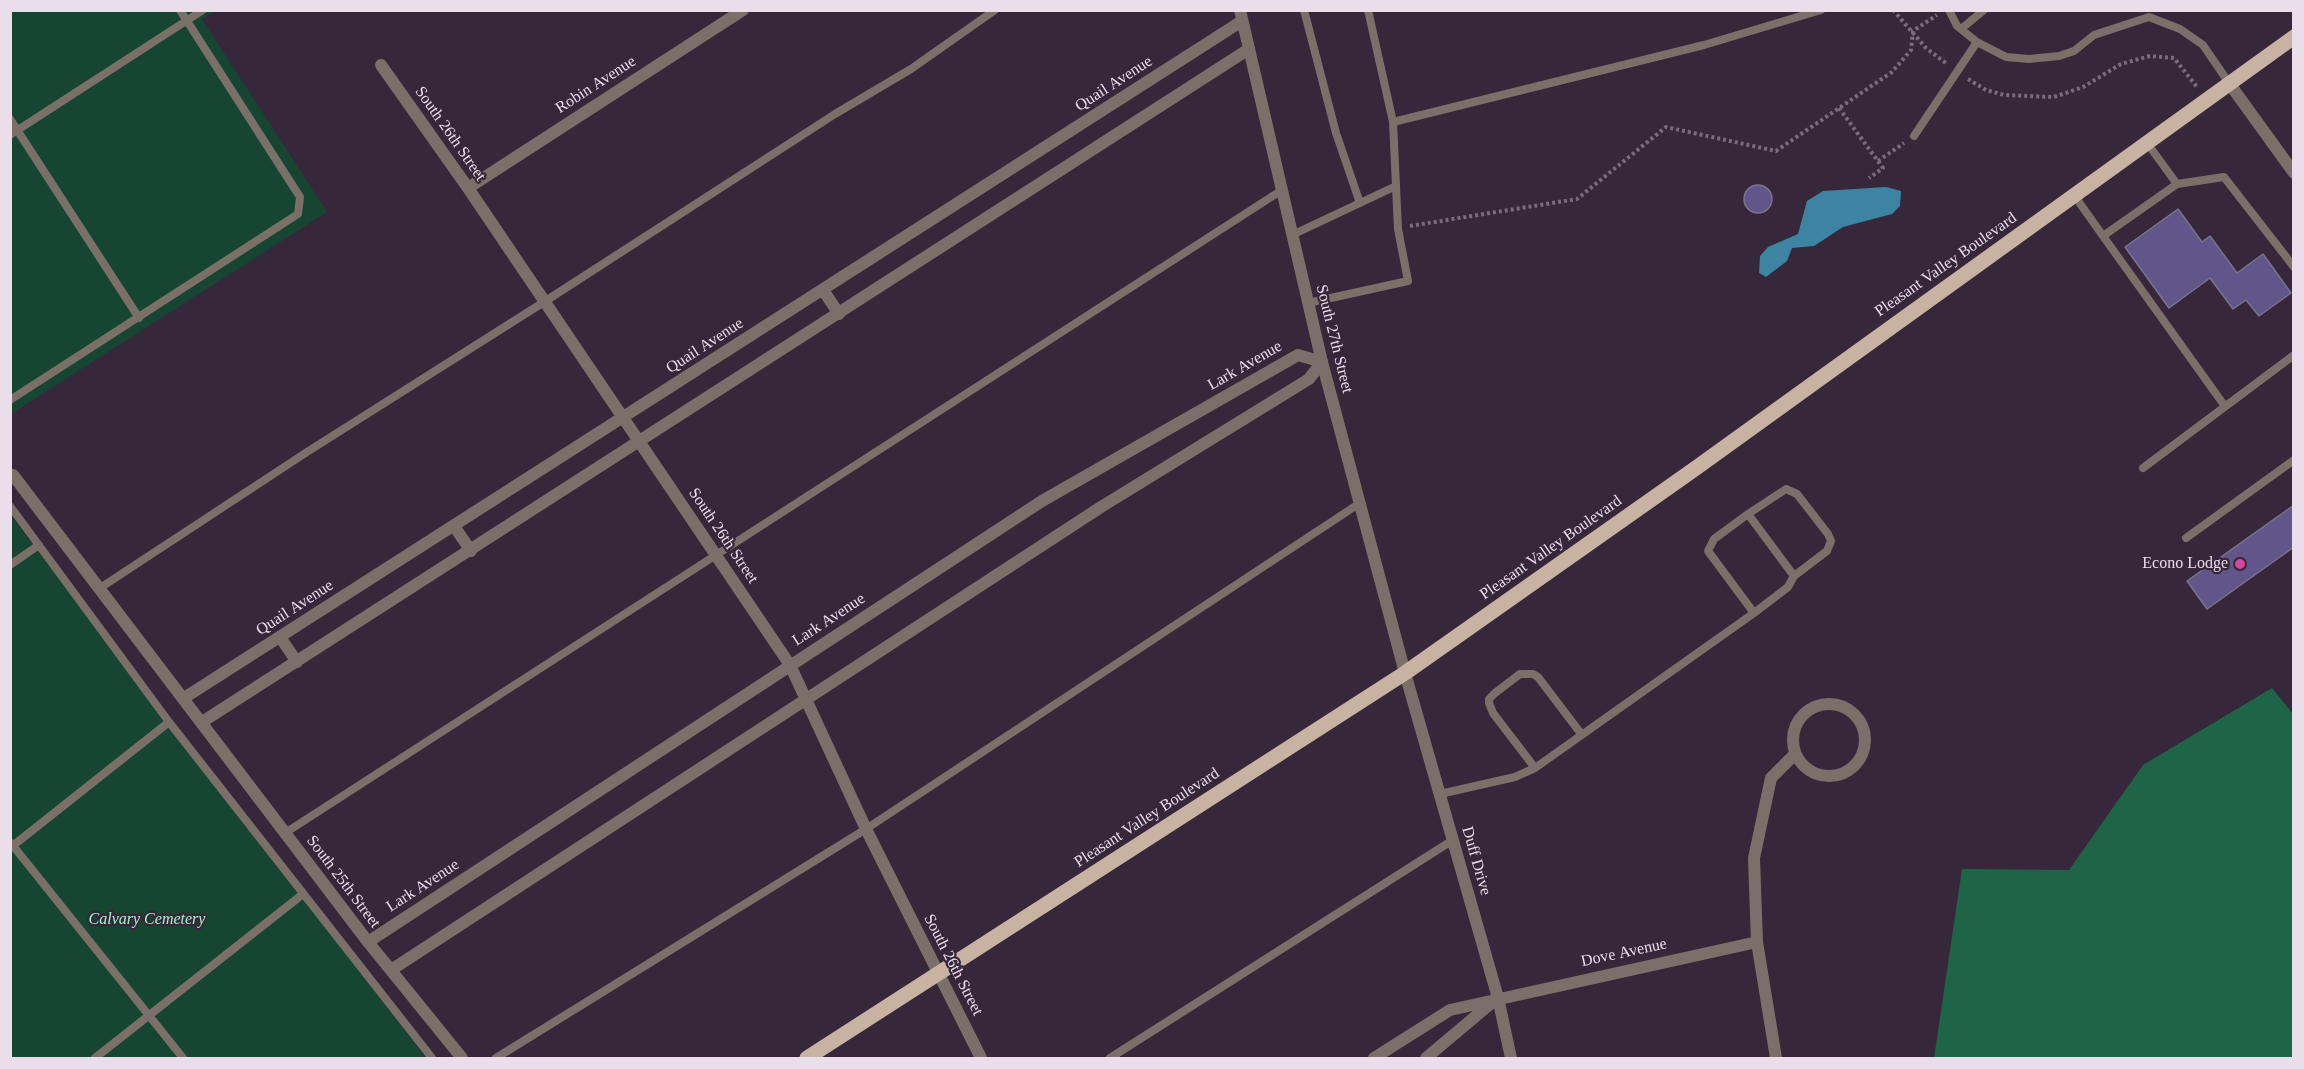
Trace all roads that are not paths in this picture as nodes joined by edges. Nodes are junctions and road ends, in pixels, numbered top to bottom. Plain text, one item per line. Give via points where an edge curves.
1 (180, 10) edge
2 (203, 10) edge
3 (743, 10) edge
4 (995, 10) edge
5 (1304, 10) edge
6 (1368, 10) edge
7 (1821, 10) edge
8 (1950, 10) edge
9 (1984, 10) edge
10 (1241, 16) edge
11 (187, 21) junction
12 (1961, 29) junction
13 (2294, 37) edge
14 (1977, 42) junction
15 (1249, 49) junction
16 (381, 65) dead end
17 (2229, 83) junction
18 (10, 119) edge
19 (1393, 122) junction
20 (14, 132) edge
21 (1914, 136) road end
22 (2148, 143) junction
23 (2294, 173) edge
24 (2177, 184) junction
25 (1396, 186) junction
26 (468, 188) junction
27 (1282, 190) junction
28 (2074, 195) junction
29 (1360, 203) junction
30 (1292, 235) junction
31 (2103, 236) junction
32 (2294, 267) edge
33 (823, 290) junction
34 (544, 302) junction
35 (1308, 303) junction
36 (839, 314) junction
37 (139, 318) junction
38 (2294, 355) edge
39 (1322, 362) junction
40 (10, 400) edge
41 (2224, 405) junction
42 (623, 417) junction
43 (640, 442) junction
44 (2294, 460) edge
45 (2143, 468) dead end
46 (13, 475) dead end
47 (1360, 503) junction
48 (10, 506) edge
49 (1748, 514) junction
50 (454, 526) junction
51 (2186, 538) dead end
52 (39, 545) junction
53 (471, 551) junction
54 (716, 555) junction
55 (10, 565) edge
56 (1794, 576) junction
57 (100, 588) junction
58 (1754, 612) junction
59 (280, 637) junction
60 (297, 662) junction
61 (790, 665) junction
62 (1405, 673) junction
63 (184, 698) junction
64 (806, 699) junction
65 (169, 722) junction
66 (202, 722) junction
67 (1582, 735) junction
68 (1795, 754) junction
69 (1535, 768) junction
70 (1440, 794) junction
71 (866, 829) junction
72 (285, 833) junction
73 (1453, 840) junction
74 (12, 845) edge
75 (303, 894) junction
76 (368, 942) junction
77 (1757, 942) junction
78 (390, 970) junction
79 (939, 974) junction
80 (1498, 998) junction
81 (149, 1015) junction
82 (95, 1059) edge
83 (183, 1059) edge
84 (432, 1059) edge
85 (462, 1059) edge
86 (496, 1059) edge
87 (807, 1059) edge
88 (981, 1059) edge
89 (1110, 1059) edge
90 (1374, 1059) edge
91 (1426, 1059) edge
92 (1511, 1059) edge
93 (1776, 1059) edge

1 - 11 lane
2 - 11 lane
3 - 26 street, Robin Avenue
4 - 34 lane via 911,69 834,114
5 - 29 lane via 1336,133
6 - 19 lane
7 - 19 lane via 1704,45
8 - 12 lane
9 - 12 lane
10 - 15 street, South 27th Street
10 - 33 street, Quail Avenue
11 - 20 lane
11 - 37 lane via 300,197 298,214
12 - 14 lane
13 - 17 main road, Pleasant Valley Boulevard
14 - 17 lane via 2006,57 2059,56 2074,51 2094,35 2149,16 2180,29 2203,45
14 - 21 lane
15 - 27 street, South 27th Street
15 - 36 street
16 - 26 street, South 26th Street
17 - 22 main road, Pleasant Valley Boulevard
17 - 23 street
18 - 20 lane
19 - 25 lane
20 - 37 lane
22 - 24 lane
22 - 28 main road, Pleasant Valley Boulevard
24 - 31 lane
24 - 32 lane via 2224,177
25 - 29 lane
25 - 35 lane via 1398,229 1408,281
26 - 34 street, South 26th Street
27 - 30 street, South 27th Street
27 - 54 lane
28 - 31 lane
28 - 62 main road, Pleasant Valley Boulevard
29 - 30 lane
30 - 35 street, South 27th Street
31 - 41 lane
33 - 36 street
33 - 42 street, Quail Avenue
34 - 42 street, South 26th Street
34 - 57 lane
35 - 39 street, South 27th Street
36 - 43 street
37 - 40 lane
38 - 41 lane
39 - 47 street, South 27th Street
39 - 61 street, Lark Avenue via 1298,354 1042,501
39 - 64 street via 1309,380 1101,507
41 - 45 lane
42 - 43 street, South 26th Street
42 - 50 street, Quail Avenue
43 - 53 street
43 - 54 street, South 26th Street
44 - 51 lane
46 - 57 street, South 25th Street
47 - 62 street, South 27th Street
47 - 71 lane
48 - 52 lane
49 - 56 lane
49 - 56 lane via 1786,489 1797,494 1828,534 1831,541 1827,551
49 - 58 lane via 1714,539 1708,551
50 - 53 street
50 - 59 street, Quail Avenue
52 - 55 lane
52 - 65 lane
53 - 60 street
54 - 61 street, South 26th Street
54 - 72 lane
56 - 58 lane via 1788,587
57 - 63 street, South 25th Street
58 - 67 lane
59 - 60 street
59 - 63 street, Quail Avenue
60 - 66 street
61 - 64 street, South 26th Street
61 - 76 street, Lark Avenue
62 - 70 street, Duff Drive
62 - 79 main road, Pleasant Valley Boulevard
63 - 66 street, South 25th Street
64 - 71 street, South 26th Street
64 - 78 street
65 - 74 lane
65 - 75 lane
66 - 72 street, South 25th Street
67 - 69 lane
67 - 69 lane via 1538,677 1520,674 1495,693 1489,703
68 - 68 street via 1809,772 1843,775 1860,760 1866,738 1863,727 1846,708 1821,704 1809,709 1794,729
68 - 77 street via 1771,778 1759,825 1754,858
69 - 70 lane via 1515,777
70 - 73 street, Duff Drive
71 - 79 street, South 26th Street
71 - 86 lane
72 - 76 street, South 25th Street
73 - 80 street, Duff Drive
73 - 89 lane
74 - 81 lane
75 - 81 lane
75 - 84 lane
76 - 78 street, South 25th Street
77 - 80 street, Dove Avenue
77 - 93 street
78 - 85 street, South 25th Street
79 - 87 main road, Pleasant Valley Boulevard
79 - 88 street, South 26th Street
80 - 90 street, Dove Avenue via 1450,1010
80 - 91 street, Dove Avenue
80 - 92 street, Duff Drive
81 - 82 lane
81 - 83 lane

